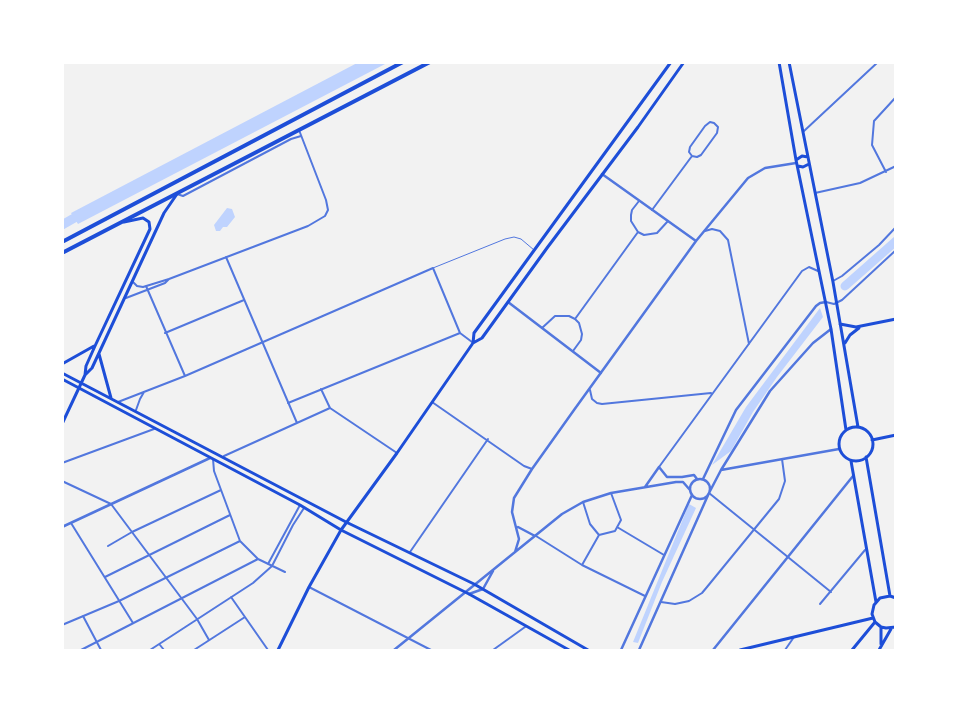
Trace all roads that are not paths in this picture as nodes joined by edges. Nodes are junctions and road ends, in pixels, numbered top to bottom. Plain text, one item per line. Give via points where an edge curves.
1 (402, 62) edge
2 (430, 62) edge
3 (671, 62) edge
4 (684, 62) edge
5 (779, 62) edge
6 (789, 62) edge
7 (878, 62) edge
8 (896, 97) edge
9 (299, 130) junction
10 (804, 131) junction
11 (301, 136) junction
12 (692, 156) junction
13 (808, 158) junction
14 (796, 163) junction
15 (809, 164) junction
16 (896, 166) edge
17 (886, 172) junction
18 (602, 174) junction
19 (814, 193) junction
20 (177, 194) junction
21 (639, 200) junction
22 (652, 210) junction
23 (668, 221) junction
24 (124, 222) junction
25 (896, 227) edge
26 (704, 231) junction
27 (638, 232) junction
28 (696, 241) junction
29 (62, 242) edge
30 (540, 242) junction
31 (547, 248) junction
32 (534, 250) junction
33 (896, 250) edge
34 (62, 253) edge
35 (541, 256) junction
36 (226, 257) junction
37 (433, 268) junction
38 (819, 273) junction
39 (169, 279) junction
40 (132, 281) junction
41 (832, 282) junction
42 (146, 286) junction
43 (148, 290) junction
44 (124, 299) junction
45 (244, 300) junction
46 (508, 302) junction
47 (826, 302) junction
48 (836, 303) junction
49 (575, 318) junction
50 (896, 319) edge
51 (840, 324) junction
52 (862, 326) junction
53 (542, 328) junction
54 (830, 328) junction
55 (460, 333) junction
56 (165, 334) junction
57 (262, 342) junction
58 (473, 343) junction
59 (749, 344) junction
60 (844, 345) junction
61 (95, 346) junction
62 (573, 352) junction
63 (98, 353) junction
64 (62, 364) edge
65 (62, 373) edge
66 (601, 373) junction
67 (86, 376) junction
68 (185, 376) junction
69 (62, 379) edge
70 (82, 384) junction
71 (590, 388) junction
72 (79, 389) junction
73 (321, 389) junction
74 (144, 392) junction
75 (713, 393) junction
76 (111, 399) junction
77 (118, 402) junction
78 (432, 402) junction
79 (288, 403) junction
80 (330, 408) junction
81 (136, 411) junction
82 (297, 423) junction
83 (62, 424) edge
84 (858, 427) junction
85 (155, 429) junction
86 (846, 430) junction
87 (896, 435) edge
88 (488, 439) junction
89 (872, 440) junction
90 (839, 449) junction
91 (397, 453) junction
92 (222, 457) junction
93 (866, 457) junction
94 (211, 459) junction
95 (782, 459) junction
96 (851, 460) junction
97 (62, 463) edge
98 (660, 467) junction
99 (532, 469) junction
100 (722, 470) junction
101 (854, 475) junction
102 (697, 479) junction
103 (702, 479) junction
104 (62, 481) edge
105 (645, 487) junction
106 (221, 490) junction
107 (690, 490) junction
108 (610, 493) junction
109 (709, 493) junction
110 (692, 495) junction
111 (583, 502) junction
112 (111, 504) junction
113 (300, 506) junction
114 (304, 508) junction
115 (231, 514) junction
116 (346, 522) junction
117 (71, 523) junction
118 (517, 526) junction
119 (62, 527) edge
120 (617, 527) junction
121 (754, 529) junction
122 (341, 530) junction
123 (132, 532) junction
124 (599, 535) junction
125 (536, 536) junction
126 (240, 541) junction
127 (108, 546) dead end
128 (867, 548) junction
129 (410, 552) junction
130 (516, 552) junction
131 (149, 554) junction
132 (664, 555) junction
133 (788, 557) junction
134 (258, 559) junction
135 (268, 564) junction
136 (582, 565) junction
137 (272, 566) junction
138 (494, 569) junction
139 (285, 572) dead end
140 (104, 577) junction
141 (166, 578) junction
142 (474, 584) junction
143 (309, 587) junction
144 (483, 589) junction
145 (467, 592) junction
146 (831, 592) junction
147 (646, 596) junction
148 (890, 596) junction
149 (232, 597) junction
150 (182, 598) junction
151 (896, 598) edge
152 (119, 601) junction
153 (661, 602) junction
154 (876, 602) junction
155 (820, 604) dead end
156 (83, 616) junction
157 (245, 617) junction
158 (197, 619) junction
159 (874, 620) junction
160 (133, 623) junction
161 (62, 625) edge
162 (526, 626) junction
163 (882, 627) junction
164 (894, 627) edge
165 (794, 637) junction
166 (409, 639) junction
167 (209, 640) junction
168 (96, 641) junction
169 (160, 645) junction
170 (881, 645) junction
171 (81, 650) edge
172 (102, 650) edge
173 (150, 650) edge
174 (164, 650) edge
175 (194, 650) edge
176 (268, 650) edge
177 (278, 650) edge
178 (394, 650) edge
179 (431, 650) edge
180 (493, 650) edge
181 (569, 650) edge
182 (588, 650) edge
183 (621, 650) edge
184 (640, 650) edge
185 (713, 650) edge
186 (740, 650) edge
187 (786, 650) edge
188 (852, 650) edge
189 (879, 650) edge

1 - 29 highway
2 - 9 highway
3 - 30 main road
4 - 18 main road
5 - 14 main road
6 - 10 main road
7 - 10 street
8 - 17 street via 874,120 872,145
9 - 11 street
9 - 20 highway
10 - 13 main road
11 - 20 street via 183,196
11 - 36 street via 326,200 328,210 325,216 308,226
12 - 12 street via 701,155 717,133 716,124 710,122 705,126 690,148
12 - 22 street
13 - 14 main road via 802,156
13 - 15 main road
14 - 15 main road via 804,167
14 - 26 street via 765,168 748,178
14 - 38 main road
15 - 19 main road
16 - 17 street
17 - 19 street via 860,183
18 - 21 street
18 - 31 main road
19 - 41 main road
20 - 24 highway
20 - 40 main road
21 - 22 street
21 - 27 street via 631,215
22 - 23 street
23 - 27 street via 657,233 644,235
23 - 28 street
24 - 34 highway
24 - 61 main road via 143,218 149,222 150,230
25 - 41 street via 879,245
26 - 28 street
26 - 59 street via 720,230 728,240
27 - 49 street
28 - 66 street
30 - 31 main road
30 - 32 main road
31 - 35 main road
32 - 35 main road
32 - 37 lane via 521,239 505,238
32 - 58 main road via 474,333
33 - 48 street
35 - 46 main road
36 - 39 street
36 - 45 street
37 - 55 street
37 - 57 street
38 - 47 main road
38 - 59 street via 812,267 802,271
39 - 42 street
39 - 43 street
40 - 42 street via 137,286
40 - 44 main road
41 - 48 main road
42 - 43 street
43 - 44 street
43 - 56 street
44 - 63 main road
45 - 56 street
45 - 57 street
46 - 53 street
46 - 58 main road via 482,338
47 - 48 street
47 - 54 main road
47 - 103 street via 816,306 736,410
48 - 51 main road
49 - 53 street via 555,316
49 - 62 street via 582,340
50 - 52 main road
51 - 52 main road
51 - 60 main road
52 - 60 main road via 850,335
53 - 62 street
54 - 86 main road
54 - 100 street via 770,391
55 - 58 street
55 - 73 street
56 - 68 street
57 - 68 street
57 - 79 street
58 - 78 main road
59 - 75 street
60 - 84 main road
61 - 64 main road
61 - 67 main road via 86,366
62 - 66 street
63 - 67 main road
63 - 76 main road
65 - 70 main road
66 - 71 street
67 - 70 main road
68 - 74 street
69 - 72 main road
70 - 72 main road
70 - 76 main road
71 - 75 street via 592,399 602,404
71 - 99 street
72 - 83 main road
72 - 85 main road
73 - 79 street
73 - 80 street
74 - 77 street
74 - 81 street
75 - 98 street
76 - 77 main road
77 - 81 main road
78 - 88 street
78 - 91 main road
79 - 82 street
80 - 82 street
80 - 91 street
81 - 92 main road
82 - 92 street
84 - 86 main road
84 - 89 main road via 867,431
85 - 94 main road
85 - 97 street
86 - 90 main road via 839,438
87 - 89 main road
88 - 99 street
88 - 129 street
89 - 93 main road via 872,450
90 - 95 street
90 - 96 main road
91 - 116 main road
92 - 116 main road
93 - 96 main road
93 - 148 main road
94 - 106 street
94 - 112 street
94 - 113 main road
95 - 100 street
95 - 121 street via 785,481 781,495
96 - 101 main road
98 - 102 street via 667,477 694,475
98 - 105 street
99 - 118 street via 513,503 512,512
100 - 109 street
101 - 128 main road
101 - 133 street
102 - 103 street
102 - 107 street via 692,482
103 - 109 street via 709,484
104 - 112 street
105 - 107 street via 683,482
105 - 108 street
106 - 115 street
106 - 123 street
107 - 110 street
108 - 111 street
108 - 120 street via 620,520
109 - 110 street via 701,499
109 - 121 street
109 - 153 street
110 - 132 street
111 - 124 street via 590,524
111 - 125 street via 562,514
112 - 117 street
112 - 123 street
113 - 114 main road
113 - 135 street
114 - 122 main road
114 - 137 street
115 - 126 street
115 - 131 street
116 - 122 main road
116 - 129 main road
117 - 119 street
117 - 140 street
118 - 125 street
118 - 130 street
120 - 124 street via 615,531
120 - 132 street
121 - 133 street
121 - 153 street via 702,593 682,603
122 - 143 main road
122 - 145 main road
123 - 127 street
123 - 131 street
124 - 136 street
125 - 130 street
125 - 136 street
126 - 134 street
126 - 141 street
128 - 146 street
128 - 154 main road
129 - 142 main road
130 - 138 street
131 - 140 street
131 - 141 street
132 - 147 street
133 - 146 street
133 - 185 street
134 - 135 street
134 - 150 street
135 - 137 street
136 - 147 street
137 - 139 street
137 - 149 street
138 - 142 street
138 - 144 street
140 - 152 street
141 - 150 street
141 - 152 street
142 - 144 main road
142 - 145 street
143 - 166 street
143 - 177 main road
144 - 145 street
144 - 182 main road
145 - 162 main road
145 - 166 street
146 - 155 street
147 - 183 street
148 - 151 main road
148 - 154 main road
149 - 157 street
149 - 158 street
150 - 158 street
150 - 160 street
152 - 156 street
152 - 160 street
153 - 184 street
154 - 159 main road via 872,609
156 - 161 street
156 - 168 street
157 - 167 street
157 - 176 street
158 - 167 street
158 - 169 street
159 - 163 main road
159 - 165 main road
159 - 188 main road
160 - 168 street
162 - 180 street
162 - 181 main road
163 - 164 main road
163 - 170 main road
164 - 170 main road
165 - 186 main road
165 - 187 street
166 - 178 street
166 - 179 street
167 - 175 street
168 - 171 street
168 - 172 street
169 - 173 street
169 - 174 street
170 - 189 main road

